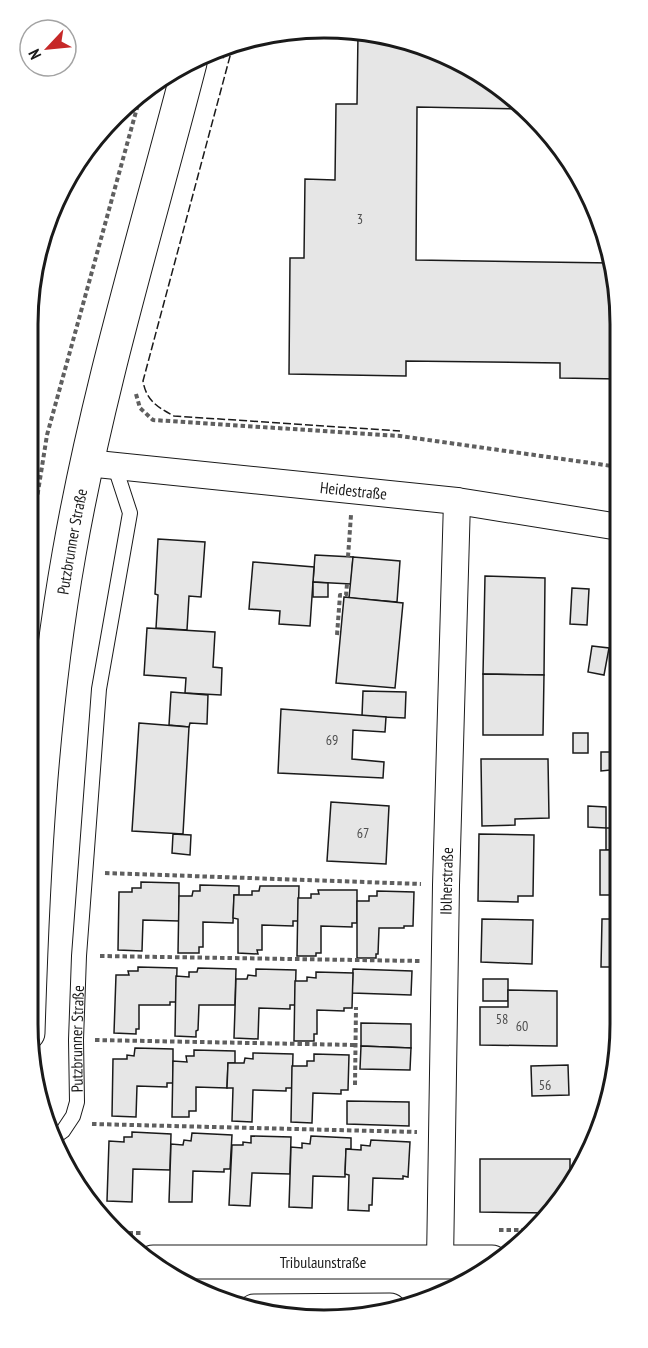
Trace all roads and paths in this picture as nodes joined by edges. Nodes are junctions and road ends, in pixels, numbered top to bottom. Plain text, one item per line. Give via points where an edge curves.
1 (188, 72) edge
2 (137, 107) edge
3 (134, 388) dead end
4 (101, 465) junction
5 (610, 466) edge
6 (353, 491) junction
7 (38, 492) edge
8 (457, 501) junction
9 (610, 526) edge
10 (348, 556) dead end
11 (346, 584) dead end
12 (337, 635) dead end
13 (38, 813) edge
14 (85, 872) junction
15 (446, 885) junction
16 (79, 956) junction
17 (445, 961) junction
18 (356, 1007) dead end
19 (76, 1040) junction
20 (355, 1045) junction
21 (355, 1085) dead end
22 (85, 1124) dead end
23 (411, 1132) dead end
24 (59, 1134) edge
25 (165, 1262) edge
26 (440, 1262) junction
27 (483, 1262) edge

1 - 4 main road, Putzbrunner Straße via 112,356
2 - 7 path via 47,435
3 - 5 path via 140,408 153,420 400,436
4 - 6 street, Heidestraße
4 - 13 main road, Putzbrunner Straße via 69,555 50,684
4 - 14 lane, Putzbrunner Straße via 130,513 99,689
6 - 8 street, Heidestraße
6 - 10 path
8 - 9 street, Heidestraße
8 - 15 street, Iblherstraße
11 - 12 path via 346,595 340,595
14 - 15 path
14 - 16 lane, Putzbrunner Straße
15 - 17 street, Iblherstraße
16 - 17 path
16 - 19 lane, Putzbrunner Straße
17 - 26 street, Iblherstraße
18 - 20 path
19 - 20 path
19 - 24 lane, Putzbrunner Straße via 76,1102 73,1116
20 - 21 path
22 - 23 path
25 - 26 main road, Tribulaunstraße
26 - 27 main road, Tribulaunstraße

